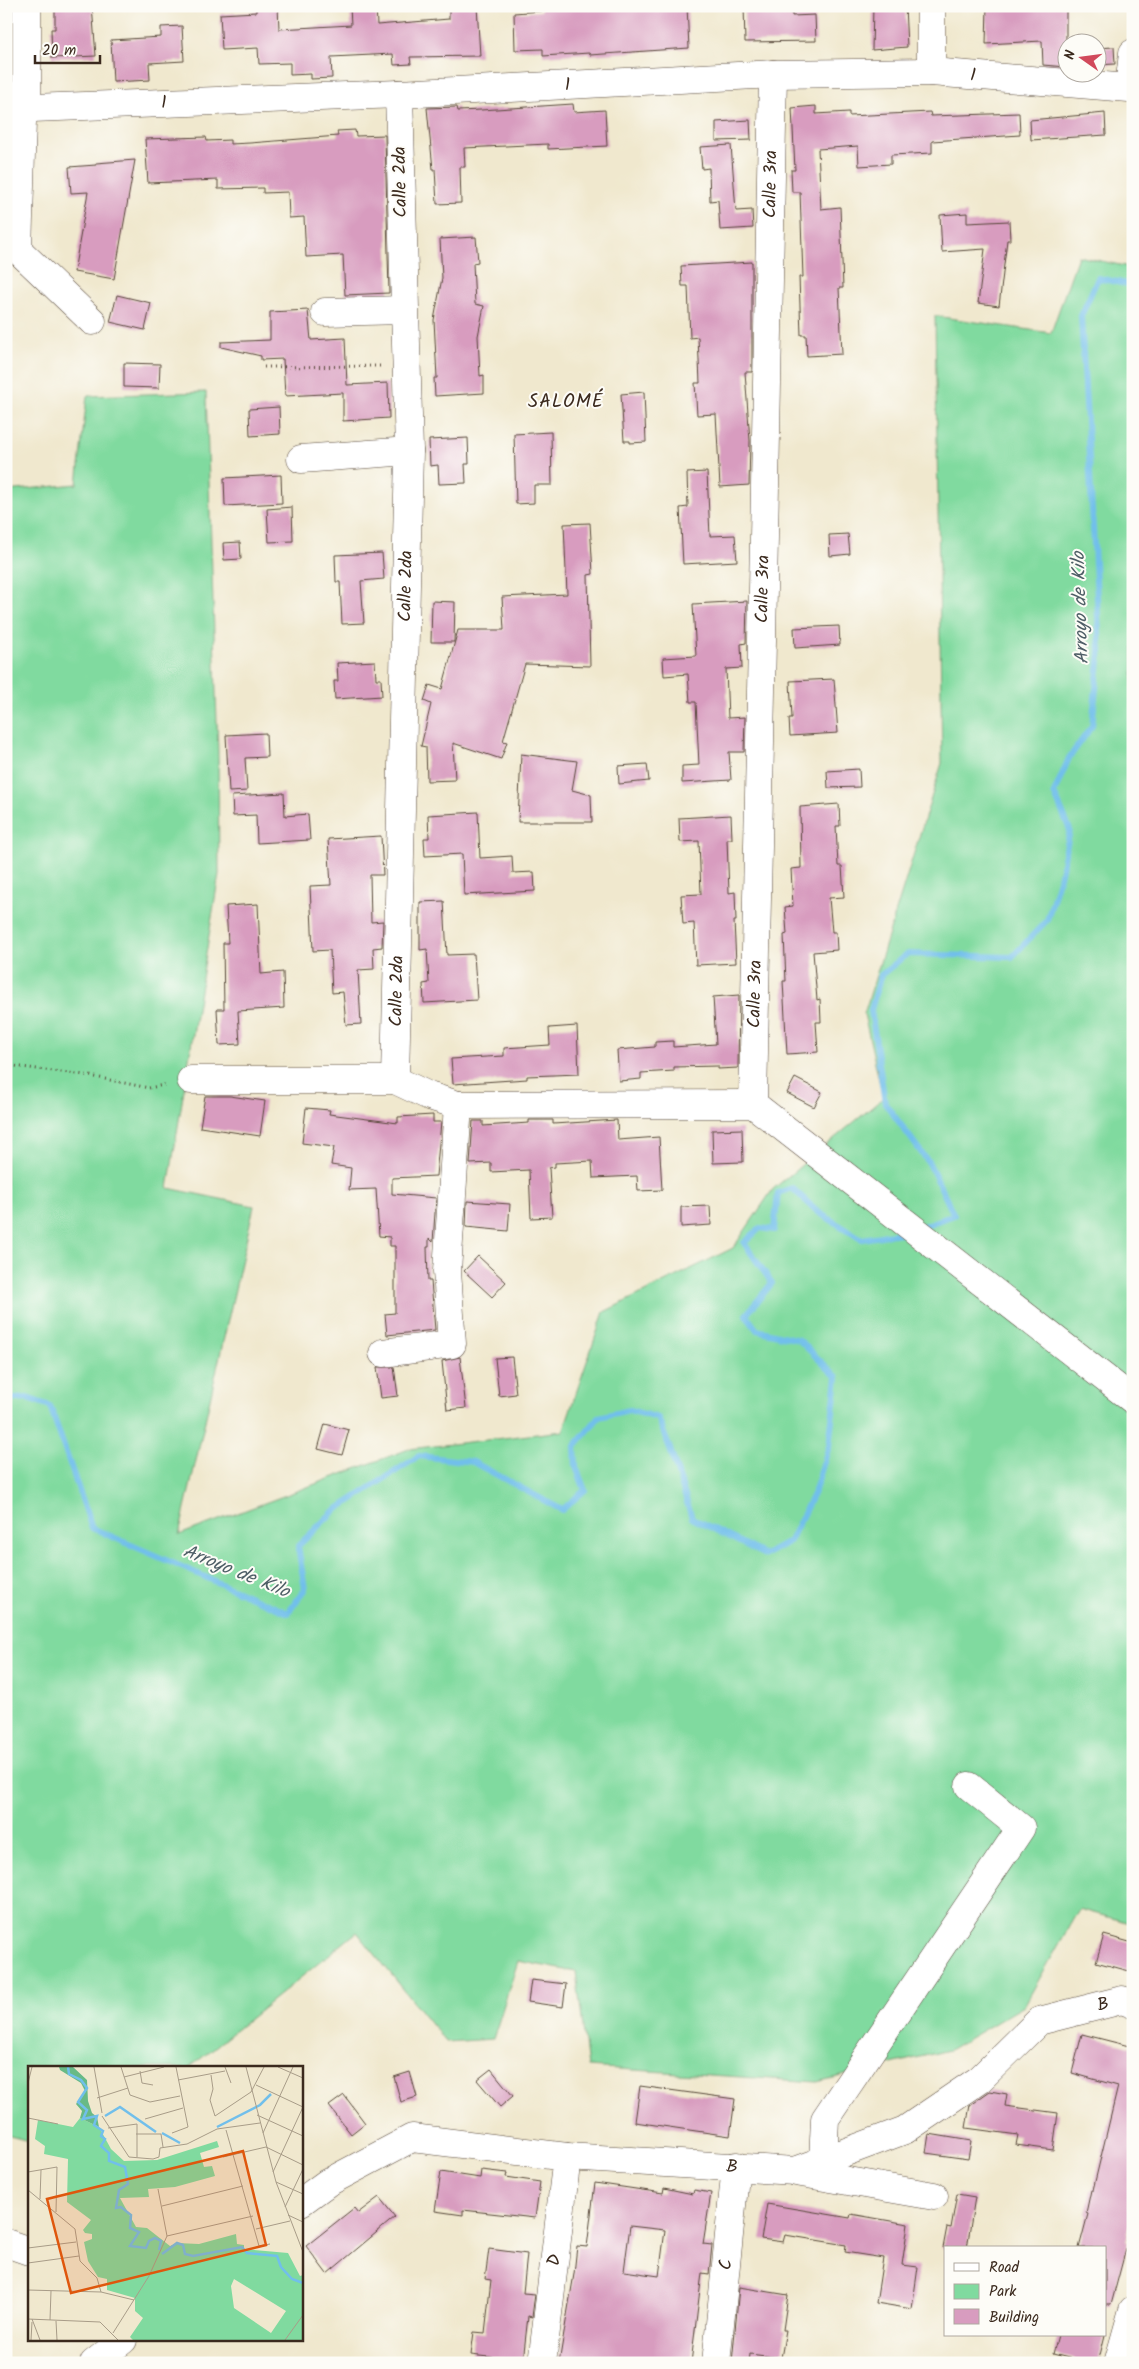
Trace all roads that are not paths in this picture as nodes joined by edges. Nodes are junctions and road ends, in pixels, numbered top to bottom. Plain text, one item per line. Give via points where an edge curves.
1 (27, 6) edge
2 (931, 6) edge
3 (1133, 53) edge
4 (931, 72) junction
5 (773, 74) junction
6 (399, 94) junction
7 (17, 108) edge
8 (12, 253) edge
9 (404, 310) junction
10 (326, 312) dead end
11 (92, 321) dead end
12 (409, 451) junction
13 (301, 459) dead end
14 (190, 1080) road end
15 (395, 1080) junction
16 (753, 1104) junction
17 (458, 1105) junction
18 (383, 1352) dead end
19 (1133, 1400) edge
20 (969, 1786) dead end
21 (1133, 2004) edge
22 (567, 2157) junction
23 (823, 2161) junction
24 (736, 2166) junction
25 (795, 2171) junction
26 (934, 2196) dead end
27 (302, 2201) edge
28 (6, 2243) edge
29 (28, 2250) edge
30 (1133, 2310) edge
31 (120, 2342) edge
32 (94, 2363) edge
33 (542, 2363) edge
34 (716, 2363) edge
35 (1118, 2363) edge

1 - 7 street
2 - 4 street
3 - 4 street, 1 via 1129,88
4 - 5 street, 1
5 - 6 street, 1
5 - 16 street, Calle 3ra
6 - 7 street, 1
6 - 9 street, Calle 2da
7 - 8 street via 22,121
8 - 11 street
9 - 10 street
9 - 12 street, Calle 2da
12 - 13 street
12 - 15 street, Calle 2da
14 - 15 street
15 - 17 street
16 - 17 street
16 - 19 street
17 - 18 street via 447,1271 452,1344
20 - 23 street via 1022,1828 825,2119
21 - 23 street, B via 1122,2000 1039,2021 980,2079 905,2130
22 - 24 street, B
22 - 27 street, B via 412,2138 327,2182
22 - 33 street, D
23 - 25 street, B
24 - 25 street, B
24 - 34 street, C
25 - 26 street
28 - 29 street
30 - 35 street
31 - 32 street

